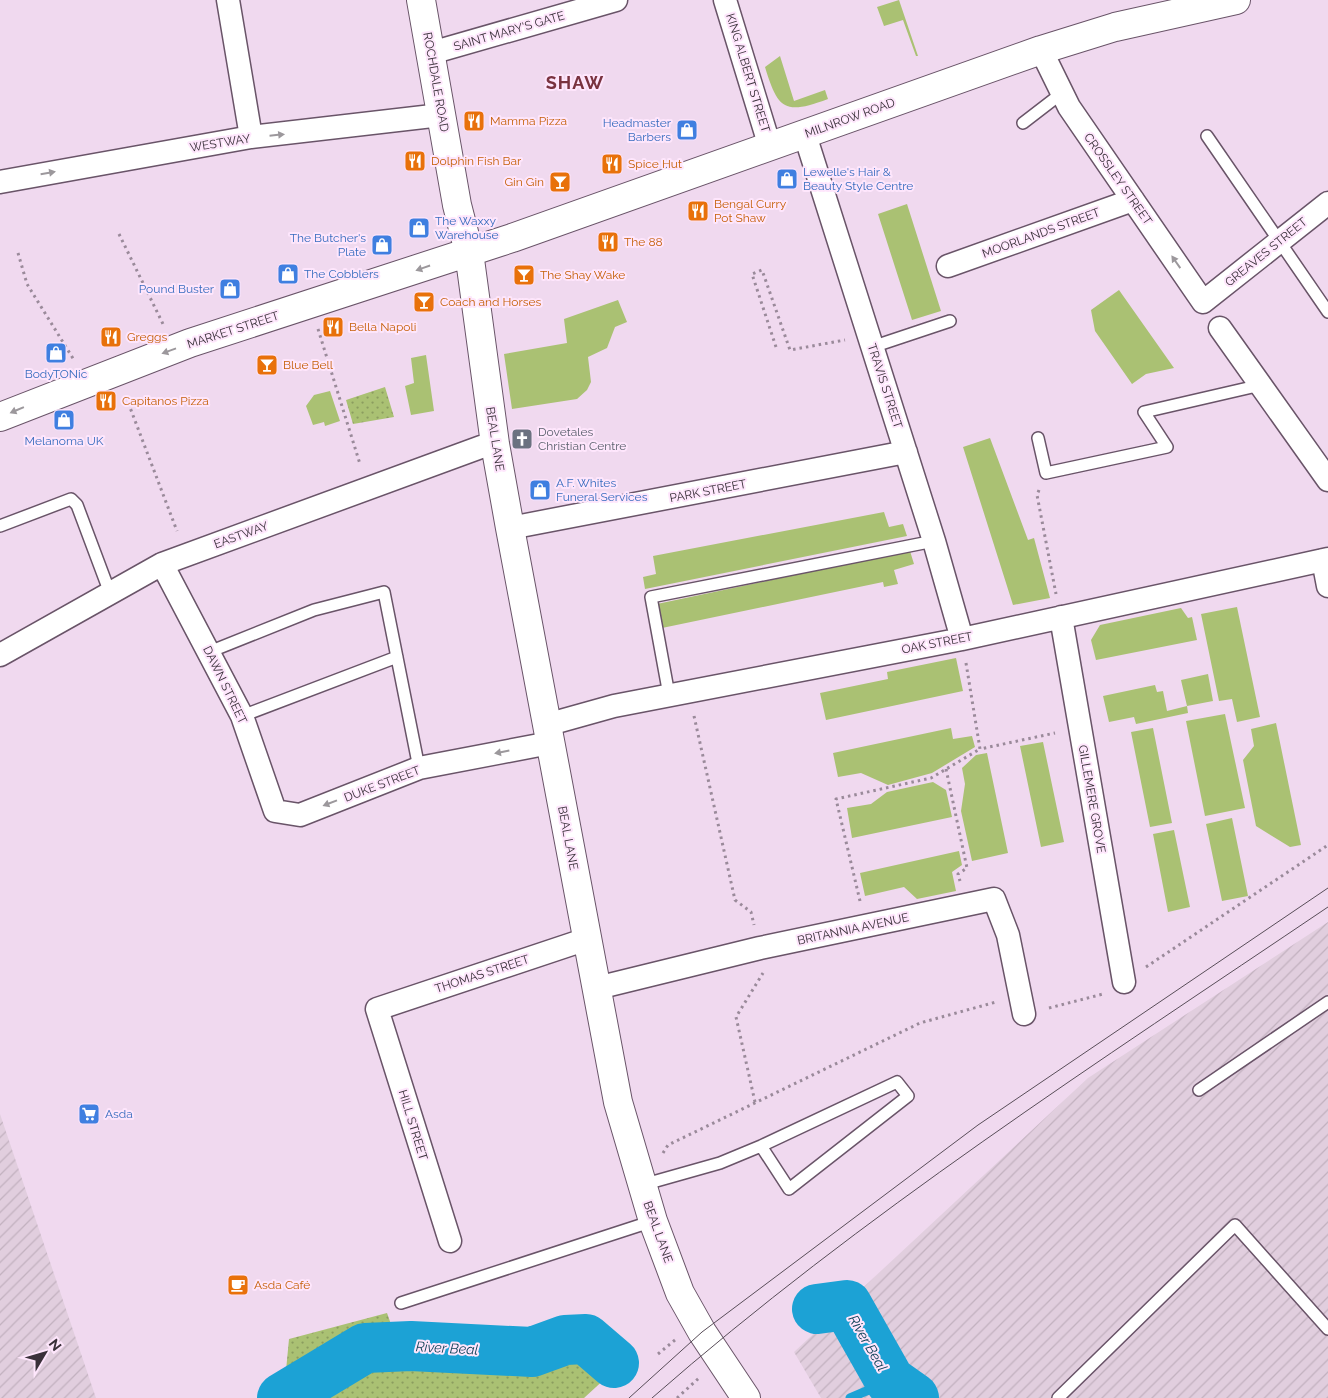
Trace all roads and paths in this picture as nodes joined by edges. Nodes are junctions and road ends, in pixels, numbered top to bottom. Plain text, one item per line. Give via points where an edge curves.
1 (228, 0) edge
2 (421, 0) edge
3 (616, 0) edge
4 (725, 0) edge
5 (1236, 0) edge
6 (1041, 50) junction
7 (431, 53) junction
8 (1062, 93) junction
9 (441, 115) junction
10 (1024, 122) dead end
11 (805, 135) junction
12 (1207, 136) dead end
13 (251, 137) junction
14 (770, 147) junction
15 (0, 182) edge
16 (1133, 200) junction
17 (1328, 203) edge
18 (119, 234) dead end
19 (1280, 241) junction
20 (469, 252) junction
21 (18, 253) dead end
22 (948, 266) dead end
23 (1203, 302) joint
24 (1328, 312) edge
25 (950, 321) dead end
26 (316, 322) dead end
27 (1220, 328) dead end
28 (167, 331) dead end
29 (776, 347) dead end
30 (872, 347) junction
31 (78, 364) dead end
32 (116, 370) junction
33 (1261, 385) junction
34 (0, 417) edge
35 (1038, 438) dead end
36 (495, 444) junction
37 (906, 452) junction
38 (360, 467) dead end
39 (1046, 472) junction
40 (1328, 480) edge
41 (0, 526) edge
42 (510, 528) junction
43 (934, 541) junction
44 (186, 556) junction
45 (1326, 559) edge
46 (162, 564) junction
47 (1328, 586) edge
48 (110, 593) junction
49 (1061, 616) junction
50 (962, 639) junction
51 (209, 652) junction
52 (0, 655) edge
53 (397, 657) junction
54 (679, 693) junction
55 (242, 716) junction
56 (1080, 728) junction
57 (548, 734) junction
58 (980, 749) junction
59 (419, 768) junction
60 (946, 769) junction
61 (275, 810) joint
62 (1328, 845) edge
63 (961, 889) dead end
64 (869, 900) dead end
65 (860, 902) junction
66 (855, 928) junction
67 (587, 939) junction
68 (760, 948) junction
69 (1124, 982) junction
70 (597, 988) junction
71 (1328, 1002) edge
72 (377, 1009) joint
73 (1024, 1014) junction
74 (1199, 1090) dead end
75 (755, 1102) junction
76 (761, 1146) junction
77 (642, 1185) junction
78 (653, 1221) junction
79 (450, 1241) dead end
80 (401, 1303) dead end
81 (1328, 1329) edge
82 (746, 1398) edge
83 (1058, 1398) edge

1 - 13 street
2 - 7 street, ROCHDALE ROAD
3 - 7 street, SAINT MARY'S GATE
4 - 14 street, KING ALBERT STREET
5 - 6 street, MILNROW ROAD via 1115,27
6 - 8 street, CROSSLEY STREET
6 - 11 street, MILNROW ROAD
7 - 9 street, ROCHDALE ROAD
8 - 10 lane
8 - 16 street, CROSSLEY STREET
13 -> 9 street, WESTWAY
9 - 20 street, ROCHDALE ROAD
11 - 14 street, MILNROW ROAD
11 - 30 street, TRAVIS STREET
12 - 19 lane
15 -> 13 street, WESTWAY
14 - 20 street, MILNROW ROAD
16 - 22 street, MOORLANDS STREET
23 -> 16 street, CROSSLEY STREET
17 - 19 street, GREAVES STREET
18 - 28 path
19 - 23 street, GREAVES STREET
19 - 24 lane
20 -> 32 street, MARKET STREET
20 - 36 street, BEAL LANE
21 - 31 path via 27,284
25 - 30 lane
26 - 38 path
27 - 33 street
29 - 30 path via 752,274 762,270 790,350 845,340
30 - 37 street, TRAVIS STREET
32 -> 34 street, MARKET STREET
32 - 44 path
33 - 39 lane via 1144,412 1166,447
33 - 40 street
35 - 39 lane
36 - 42 street, BEAL LANE
36 - 44 street, EASTWAY
37 - 42 street, PARK STREET
37 - 43 street, TRAVIS STREET
39 - 49 path via 1037,495
41 - 48 lane via 71,499
42 - 57 street, BEAL LANE
43 - 50 street, TRAVIS STREET
43 - 54 lane via 651,597
44 - 46 street, EASTWAY
45 - 47 street
45 - 49 street, OAK STREET
46 - 48 street, EASTWAY
46 - 51 street, DAWN STREET
48 - 52 street, EASTWAY
49 - 50 street, OAK STREET
49 - 56 street, GILLEMERE GROVE
50 - 54 street, OAK STREET
50 - 58 path
51 - 53 lane via 314,610 384,592
51 - 55 street, DAWN STREET
53 - 55 lane
53 - 59 lane
54 - 57 street, OAK STREET via 614,706
54 - 68 path via 735,900 751,912
55 - 61 street, DAWN STREET
56 - 58 path
56 - 69 street, GILLEMERE GROVE
57 -> 59 street, DUKE STREET
57 - 67 street, BEAL LANE
58 - 60 path
59 -> 61 street, DUKE STREET via 300,815
60 - 63 path via 967,868 958,874
60 - 65 path via 931,778 836,799
62 - 69 path
64 - 65 path
65 - 66 path
66 - 68 street, BRITANNIA AVENUE
66 - 73 street, BRITANNIA AVENUE via 994,899 1008,935
67 - 70 street, BEAL LANE
67 - 72 street, THOMAS STREET
68 - 70 street, BRITANNIA AVENUE
68 - 75 path via 763,974 736,1017
69 - 73 path via 1100,995
70 - 77 street, BEAL LANE via 618,1102
71 - 74 lane
72 - 79 street, HILL STREET
73 - 75 path via 999,1001 920,1023
75 - 77 path via 668,1145
76 - 76 lane via 789,1189 908,1096 897,1082
76 - 77 lane via 720,1163
77 - 78 street, BEAL LANE
78 - 80 lane
78 - 82 street, BEAL LANE via 680,1293
81 - 83 lane via 1234,1224

